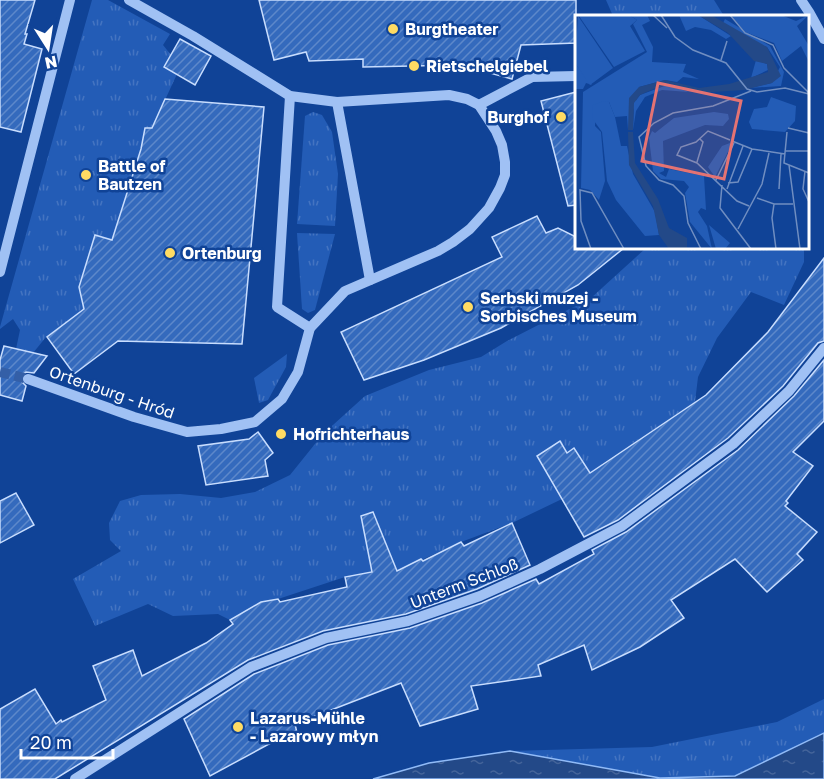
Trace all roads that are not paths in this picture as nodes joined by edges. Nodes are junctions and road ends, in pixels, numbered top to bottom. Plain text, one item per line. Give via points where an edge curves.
1 (70, 0) edge
2 (129, 0) edge
3 (801, 0) edge
4 (824, 39) edge
5 (575, 76) edge
6 (290, 96) junction
7 (337, 102) junction
8 (478, 105) junction
9 (0, 272) edge
10 (370, 280) junction
11 (310, 328) junction
12 (824, 348) edge
13 (27, 379) tunnel mouth
14 (75, 779) edge

1 - 9 street
2 - 6 street
3 - 4 street
5 - 8 street via 532,77
6 - 7 street
6 - 11 street via 277,307
7 - 8 street via 449,94
7 - 10 street
8 - 10 street, Ortenburg - Hród via 496,131 506,162 495,199 476,223 453,242
10 - 11 street, Ortenburg - Hród via 345,291
11 - 13 street, Ortenburg - Hród via 298,372 282,399 255,422 220,429 187,432
12 - 14 street, Unterm Schloß via 789,392 733,444 622,526 480,597 408,621 326,638 251,667

